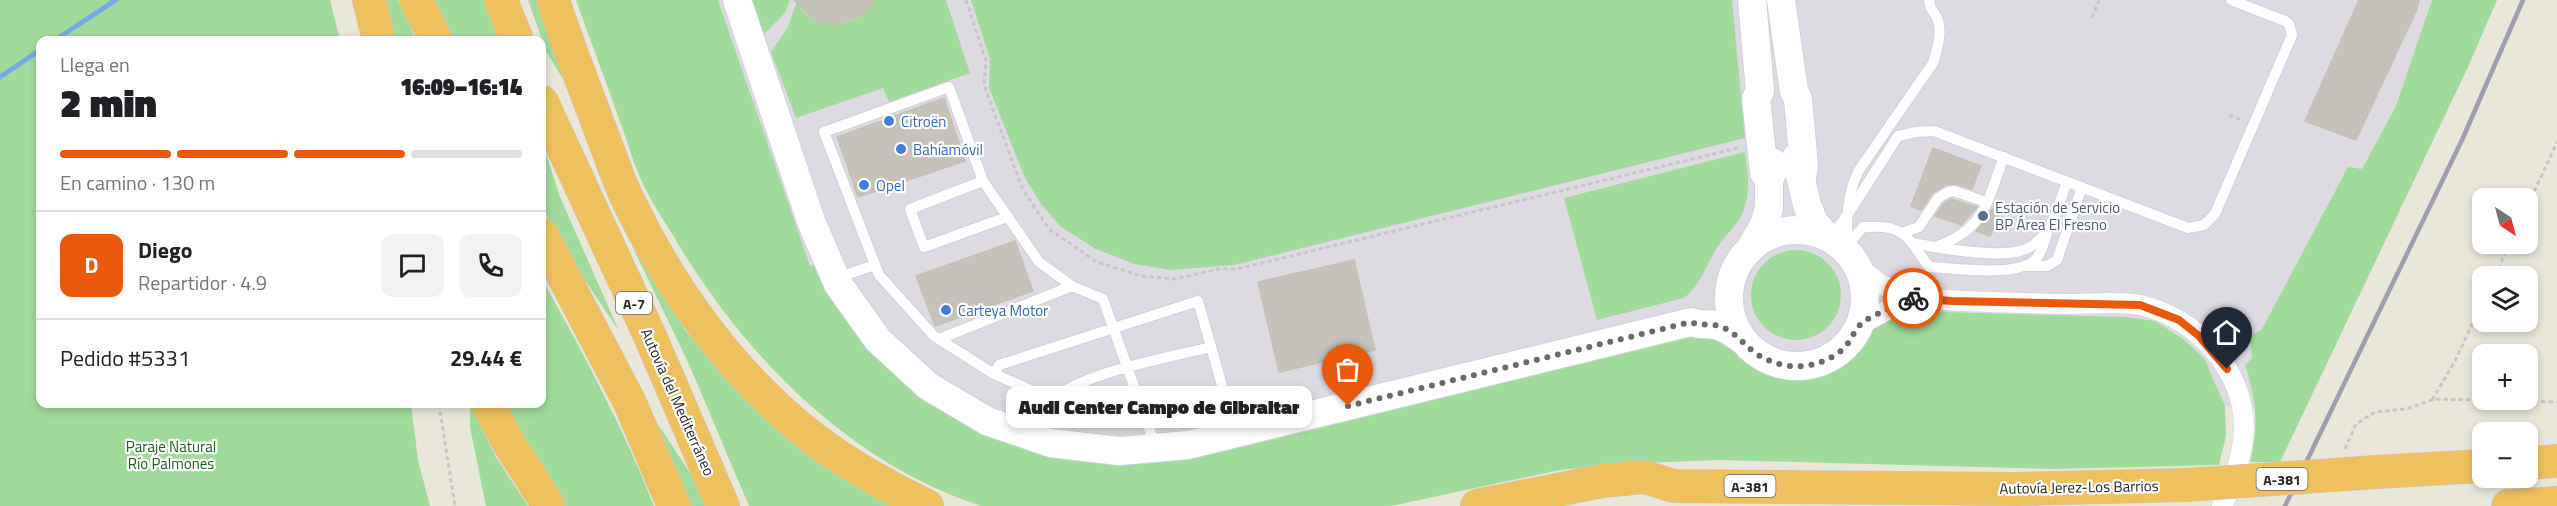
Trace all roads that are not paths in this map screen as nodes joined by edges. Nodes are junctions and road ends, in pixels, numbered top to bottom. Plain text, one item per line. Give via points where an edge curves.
1 (369, 0) edge
2 (416, 0) edge
3 (501, 0) edge
4 (552, 0) edge
5 (737, 0) edge
6 (1752, 0) edge
7 (1781, 0) edge
8 (1929, 0) edge
9 (2231, 0) edge
10 (378, 36) edge
11 (434, 36) edge
12 (515, 36) edge
13 (1760, 91) junction
14 (546, 111) edge
15 (2004, 157) junction
16 (1769, 180) junction
17 (983, 181) junction
18 (2067, 182) junction
19 (2082, 187) junction
20 (1986, 202) junction
21 (1848, 214) junction
22 (1007, 218) junction
23 (2049, 228) junction
24 (1904, 232) junction
25 (546, 243) edge
26 (1912, 243) junction
27 (1935, 247) junction
28 (1842, 248) junction
29 (1750, 249) junction
30 (875, 266) junction
31 (2026, 266) junction
32 (1734, 273) junction
33 (836, 278) junction
34 (1072, 286) junction
35 (1904, 297) junction
36 (1691, 322) junction
37 (1861, 324) junction
38 (1113, 328) junction
39 (939, 339) junction
40 (1743, 340) junction
41 (1212, 347) junction
42 (1127, 368) junction
43 (994, 374) junction
44 (1055, 397) junction
45 (490, 408) edge
46 (1142, 408) junction
47 (1156, 448) junction
48 (2557, 461) edge
49 (2538, 462) edge
50 (2472, 467) edge
51 (1674, 486) junction
52 (2557, 503) edge
53 (549, 506) edge
54 (674, 506) edge
55 (723, 506) edge
56 (927, 506) edge
57 (1477, 506) edge
58 (1560, 506) edge
59 (2222, 506) edge
60 (2508, 506) edge

1 - 10 highway
2 - 11 highway
3 - 12 highway
4 - 56 highway via 629,203 691,308 734,364 815,440
5 - 33 street via 811,221
6 - 13 street
7 - 28 street via 1798,99 1807,205 1814,222
8 - 21 lane via 1930,11 1937,18 1939,45 1933,63 1858,170 1850,186
9 - 19 lane via 2285,21 2292,35 2211,220 2188,228
13 - 16 street via 1756,99 1764,172
13 - 16 street via 1766,95 1773,171
14 - 55 highway, Autovía del Mediterráneo / A-7
15 - 18 lane
15 - 20 lane
15 - 21 lane via 1934,131 1898,136
16 - 29 street via 1766,216
17 - 22 lane
17 - 22 lane via 910,209 924,247
17 - 30 lane via 950,87 824,132
18 - 19 lane
18 - 23 lane
19 - 31 lane via 2056,260 2047,266
20 - 24 lane via 1948,192 1938,198 1919,227
20 - 27 lane via 1970,230
21 - 28 lane
21 - 28 lane
22 - 34 lane via 1039,262
23 - 27 lane via 2034,244 2015,252
23 - 31 lane via 2041,253
24 - 26 lane
24 - 28 lane via 1863,226
25 - 54 highway via 630,403
26 - 27 lane
26 - 31 lane via 1929,267 1995,270
28 - 29 street via 1802,230 1788,230 1761,240
28 - 35 street via 1881,285 1898,290
28 - 37 street via 1866,296
29 - 32 street
30 - 33 lane
30 - 39 lane via 899,300
32 - 36 street via 1718,296
32 - 40 street via 1728,300 1730,315
33 - 47 street via 878,340 928,386 987,421 1051,443 1119,451
34 - 38 lane via 1103,299
34 - 39 lane
35 - 37 street via 1899,304
35 - 59 street via 2140,305 2179,320 2211,348 2238,391 2244,427 2241,458
36 - 40 street via 1724,328
36 - 47 street via 1188,446
37 - 40 street via 1854,337 1833,357 1806,366 1764,359
38 - 41 lane via 1198,301
38 - 42 lane
38 - 43 lane via 999,365
39 - 43 lane
41 - 42 lane
41 - 46 lane via 1224,389
42 - 44 lane
42 - 46 lane
43 - 44 lane
44 - 46 lane
45 - 53 highway
46 - 47 lane
48 - 49 highway
50 - 51 highway, Autovía Jerez-Los Barrios / A-381, bridge via 2187,485 2016,489
51 - 57 highway via 1644,477 1602,481
51 - 58 highway via 1647,496
52 - 60 highway

